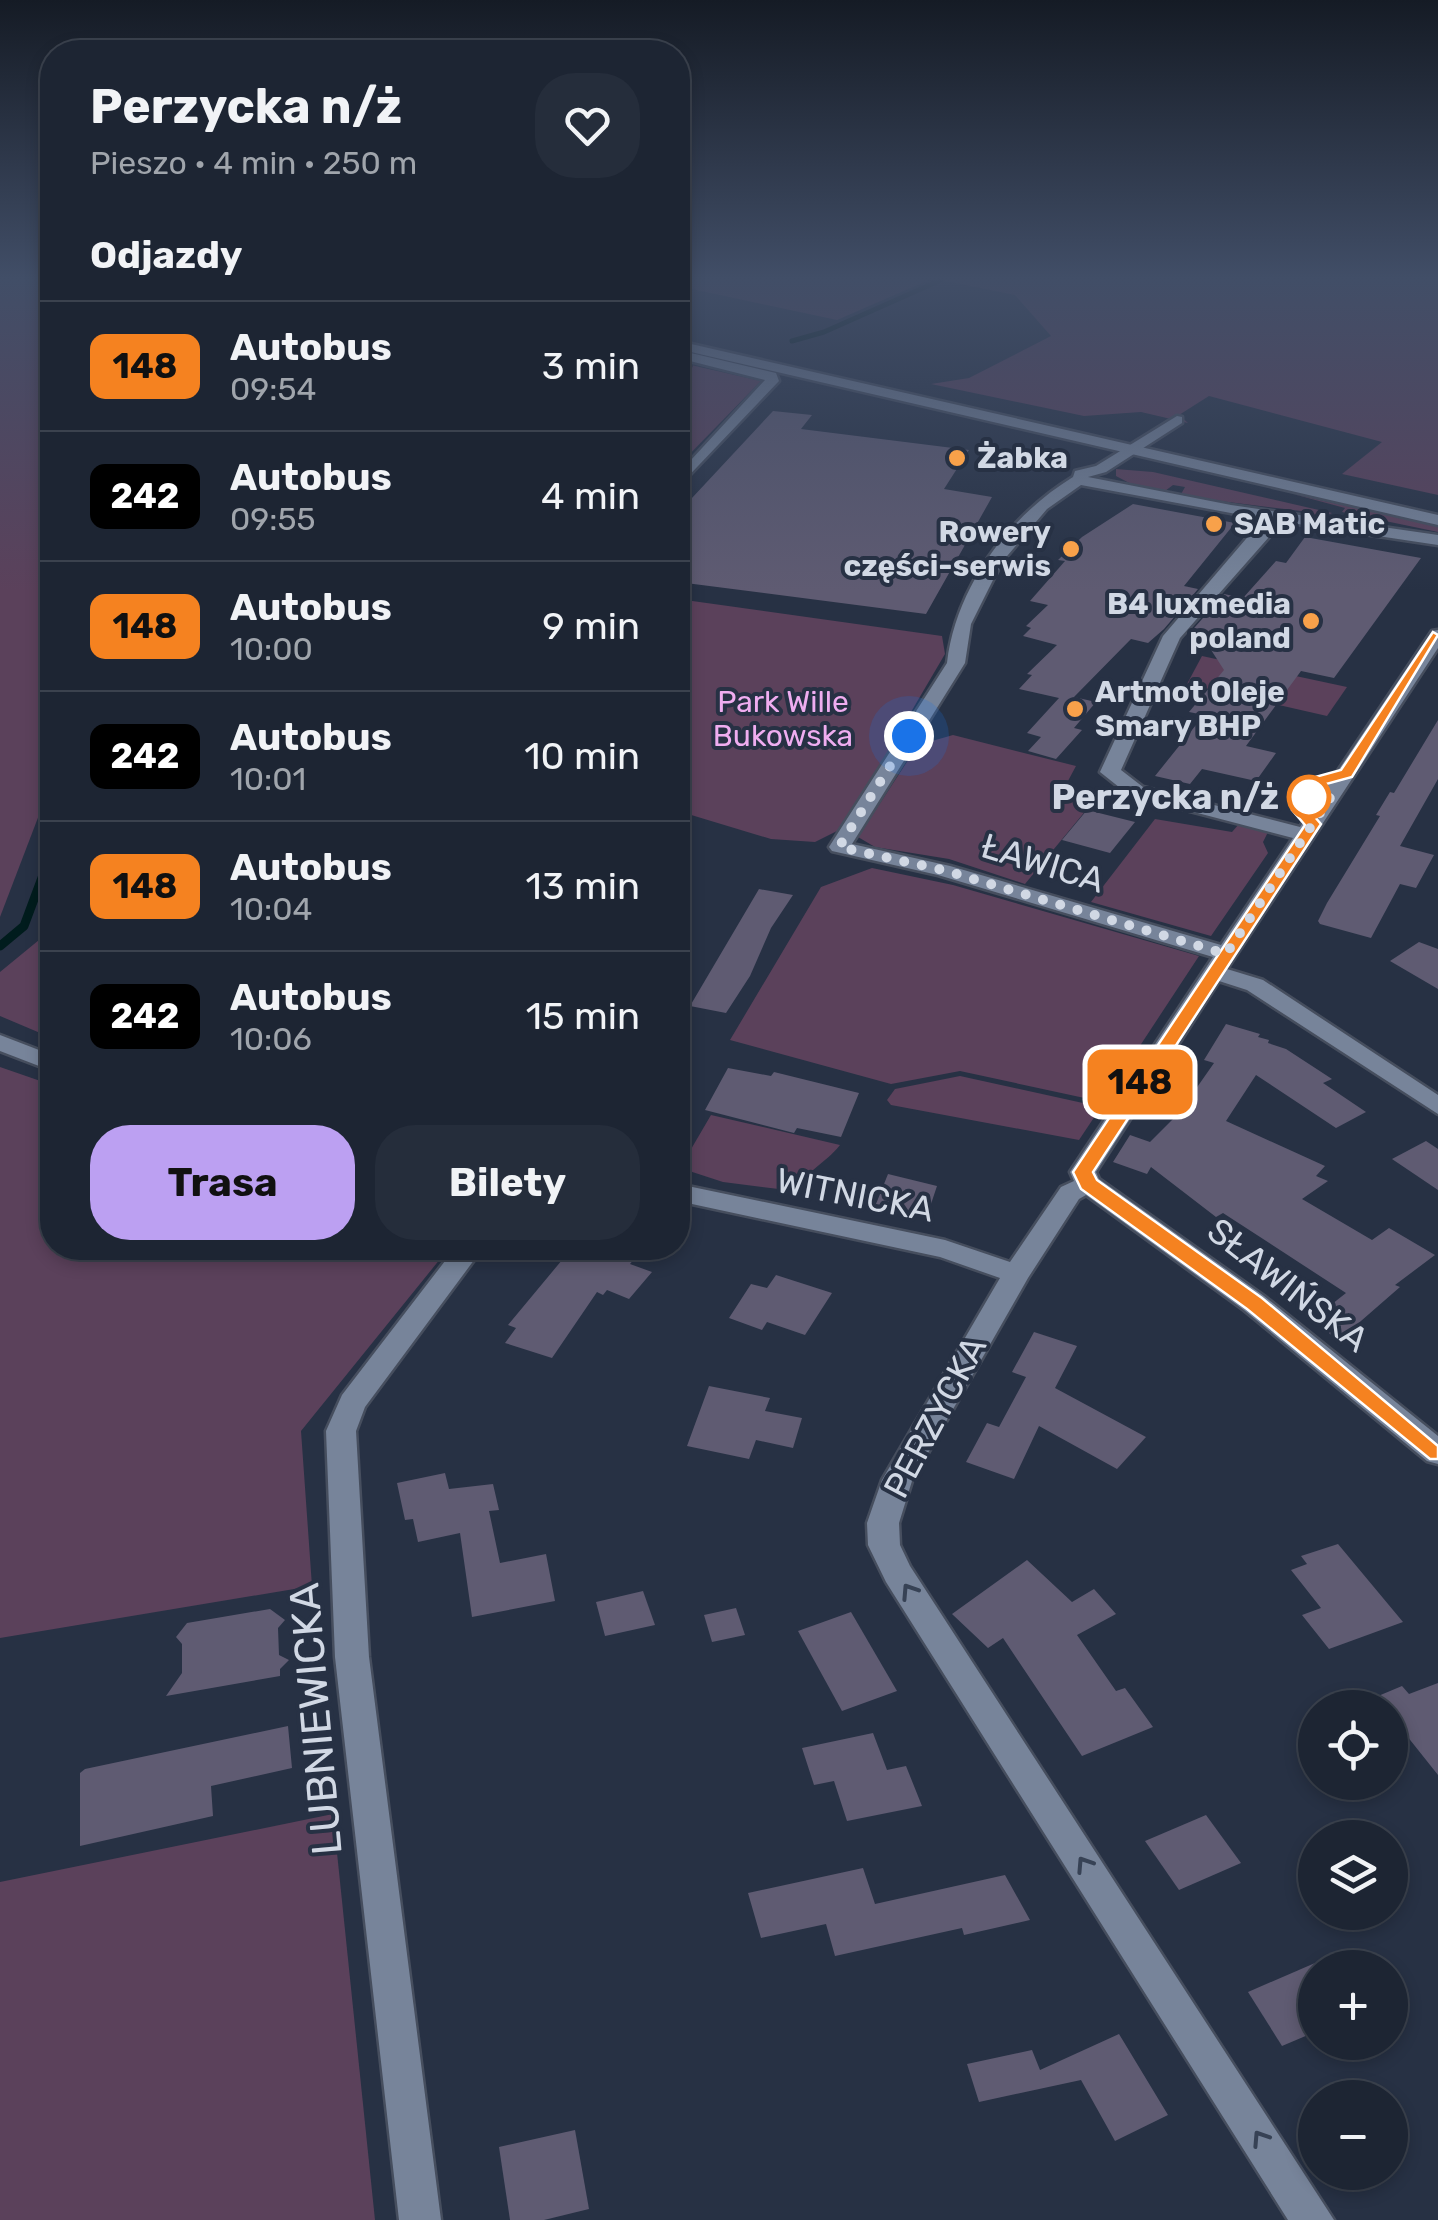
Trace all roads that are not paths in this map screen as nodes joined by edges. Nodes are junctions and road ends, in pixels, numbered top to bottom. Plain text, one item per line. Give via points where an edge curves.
1 (770, 384) edge
2 (846, 384) edge
3 (887, 384) edge
4 (1155, 416) dead end
5 (1176, 420) dead end
6 (1147, 440) junction
7 (1128, 442) junction
8 (1110, 444) junction
9 (690, 469) edge
10 (1080, 477) junction
11 (1438, 506) edge
12 (1273, 516) junction
13 (1438, 520) edge
14 (1438, 540) edge
15 (1438, 635) edge
16 (1306, 835) junction
17 (1220, 963) junction
18 (0, 1042) edge
19 (40, 1059) edge
20 (1438, 1106) edge
21 (1088, 1184) junction
22 (690, 1196) edge
23 (460, 1260) edge
24 (1016, 1274) junction
25 (1438, 1453) edge
26 (420, 2220) edge
27 (1312, 2220) edge

1 - 9 street
2 - 8 street
3 - 7 street
4 - 7 street
5 - 6 street
6 - 7 street
6 - 11 street
7 - 8 street
7 - 10 street via 1102,469
7 - 13 street
8 - 10 street via 1082,464
10 - 12 street
10 - 17 street, ŁAWICA via 1036,511 1006,546 960,627 956,663 839,847 943,870
12 - 14 street
12 - 16 street via 1172,636 1110,772 1136,791
15 - 16 street, PERZYCKA
16 - 17 street, PERZYCKA
17 - 20 street, ŁAWICA
17 - 21 street, PERZYCKA via 1083,1172
18 - 19 street
21 - 24 street, PERZYCKA via 1070,1193
21 - 25 street, SŁAWIŃSKA via 1311,1347
22 - 24 street, WITNICKA via 946,1249
23 - 26 street, LUBNIEWICKA via 352,1403 341,1431 352,1657
27 -> 24 street, PERZYCKA via 884,1545 882,1523 897,1480

